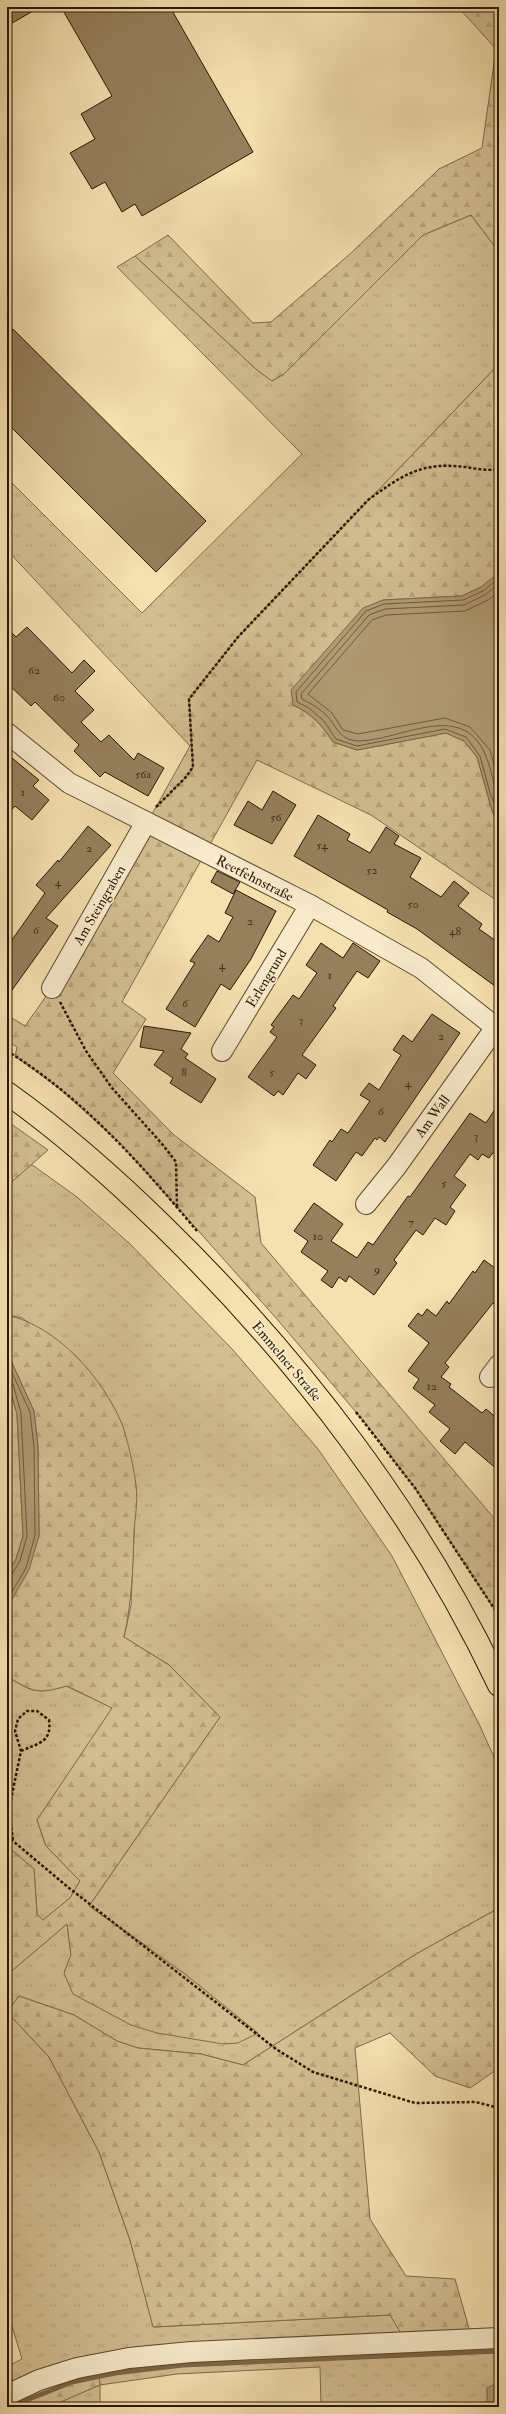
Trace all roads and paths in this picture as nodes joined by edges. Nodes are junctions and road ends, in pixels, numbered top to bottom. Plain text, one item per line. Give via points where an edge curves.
1 (499, 469) edge
2 (7, 733) edge
3 (146, 822) junction
4 (310, 905) junction
5 (52, 988) joint
6 (497, 1029) edge
7 (222, 1051) dead end
8 (7, 1093) edge
9 (366, 1204) dead end
10 (177, 1207) dead end
11 (499, 1685) edge
12 (21, 1751) junction
13 (7, 1836) edge
14 (13, 1840) junction
15 (499, 2108) edge
16 (499, 2338) edge
17 (7, 2396) edge

1 - 3 path via 422,467 368,500 238,637 189,699 193,768 156,807
2 - 3 street, Reetfehnstraße via 69,783
3 - 4 street, Reetfehnstraße
3 - 5 street, Am Steingraben
4 - 6 street, Reetfehnstraße via 421,968
4 - 7 street, Erlengrund
5 - 10 path via 86,1050 112,1088 176,1162
6 - 9 street, Am Wall
8 - 11 main road, Emmelner Straße via 121,1185 215,1276 296,1371 362,1457 412,1529 449,1588
12 - 12 path via 15,1731 18,1719 27,1710 37,1711 49,1720 50,1731 45,1740
12 - 14 path via 9,1809
13 - 14 path
14 - 15 path via 69,1888 276,2049 313,2072 415,2103 476,2102
16 - 17 street via 191,2352 129,2358 76,2368 39,2380

